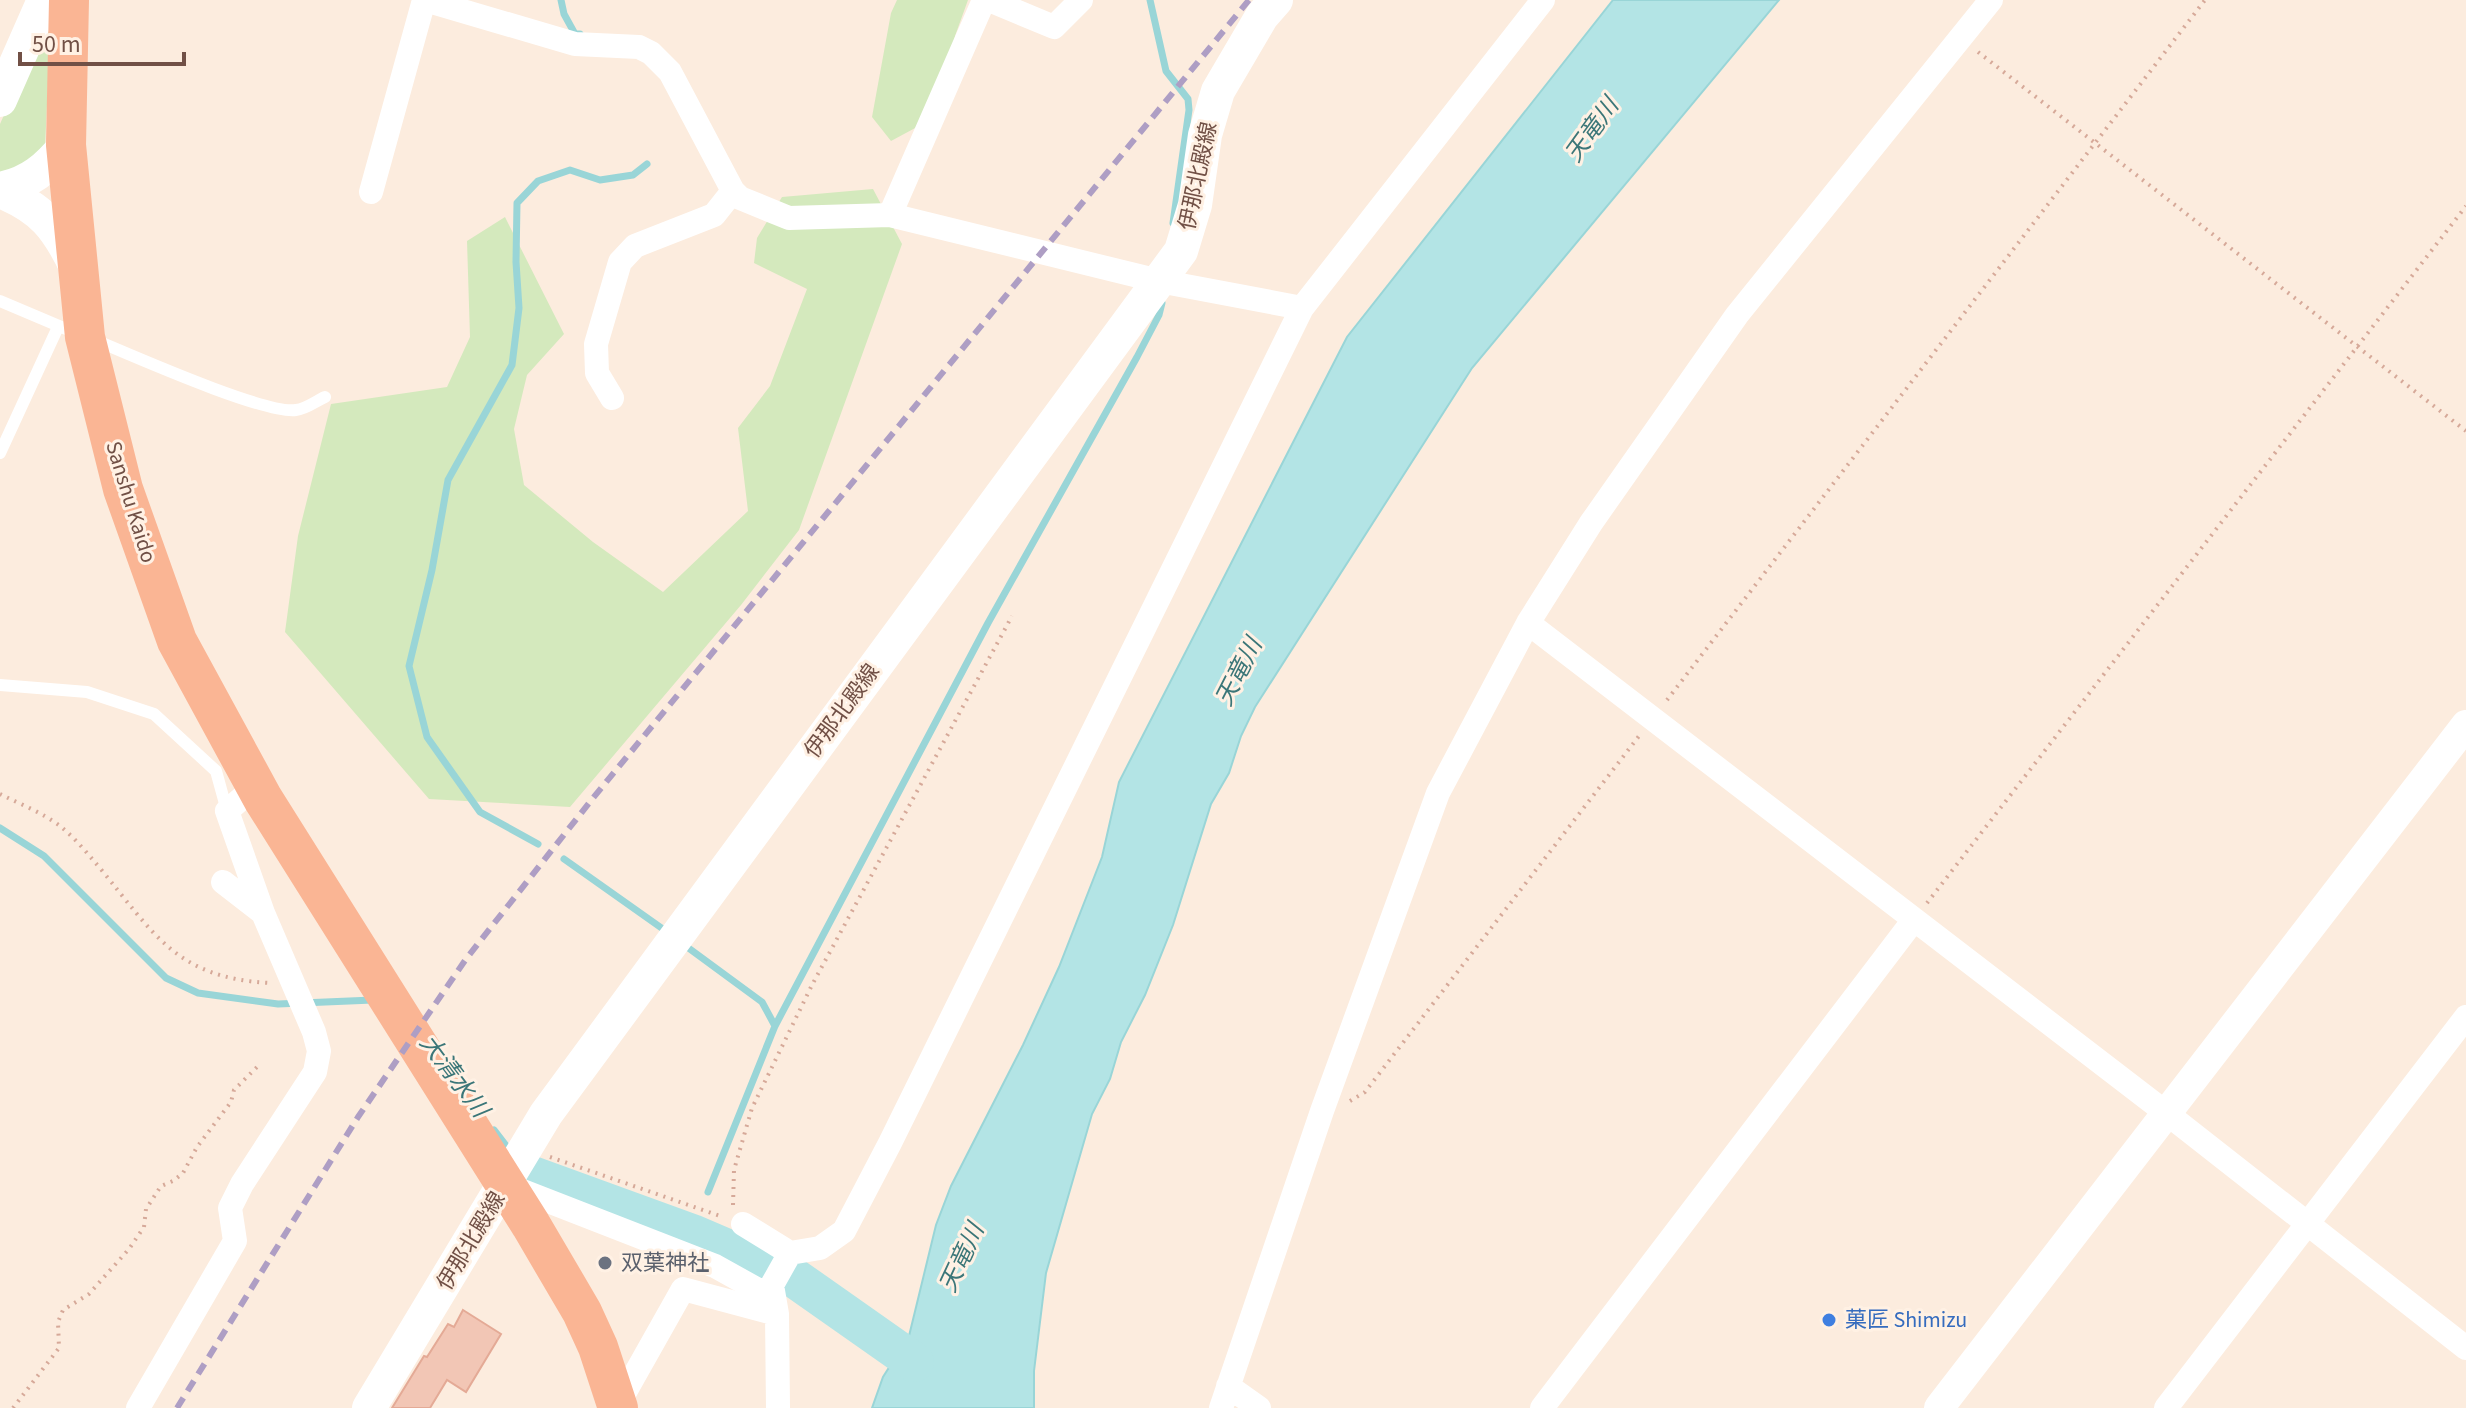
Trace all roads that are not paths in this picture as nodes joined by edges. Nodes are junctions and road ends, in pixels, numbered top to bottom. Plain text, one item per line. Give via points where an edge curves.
1 (44, 0) edge
2 (69, 0) edge
3 (424, 0) edge
4 (986, 0) edge
5 (1081, 0) edge
6 (1276, 0) edge
7 (1543, 0) edge
8 (1991, 0) edge
9 (0, 100) edge
10 (66, 145) junction
11 (0, 190) edge
12 (733, 191) junction
13 (371, 192) dead end
14 (890, 215) junction
15 (78, 271) junction
16 (1159, 281) junction
17 (0, 301) edge
18 (1302, 308) junction
19 (72, 332) junction
20 (325, 397) dead end
21 (612, 398) dead end
22 (0, 453) edge
23 (1528, 623) junction
24 (0, 685) edge
25 (2466, 725) edge
26 (241, 798) junction
27 (223, 882) dead end
28 (263, 913) junction
29 (1913, 921) junction
30 (2466, 1017) edge
31 (2165, 1112) junction
32 (516, 1165) junction
33 (743, 1224) road end
34 (2307, 1224) junction
35 (790, 1253) junction
36 (777, 1314) junction
37 (2466, 1348) edge
38 (1224, 1397) edge
39 (138, 1408) edge
40 (369, 1408) edge
41 (617, 1408) edge
42 (778, 1408) edge
43 (1259, 1408) edge
44 (1542, 1408) edge
45 (1939, 1408) edge
46 (2166, 1408) edge

1 - 9 main road
2 - 10 highway, Sanshu Kaido
3 - 12 street via 575,44 639,47 651,53 670,72
3 - 13 street
4 - 5 street via 1054,27
4 - 14 street
6 - 16 main road, 伊那北殿線 via 1218,91 1192,217 1181,251
7 - 18 street
8 - 23 street via 1737,315 1591,523
10 - 11 main road via 35,177
10 - 15 highway, Sanshu Kaido
11 - 15 main road via 40,211
12 - 14 street via 789,218
12 - 21 street via 714,215 635,246 620,262 596,344 597,373
14 - 16 street
15 - 19 highway, Sanshu Kaido
16 - 18 street
16 - 32 main road, 伊那北殿線 via 674,938 546,1114
17 - 19 lane
18 - 35 street via 844,1231 820,1248
19 - 20 lane via 283,410 297,410
19 - 22 lane
19 - 26 highway, Sanshu Kaido via 177,641
23 - 29 street
23 - 38 street via 1438,793
24 - 26 lane via 87,692 154,714
25 - 31 street
26 - 28 street
26 - 41 highway, Sanshu Kaido via 360,953 582,1312
27 - 28 street
28 - 39 street via 314,1032 319,1051 315,1072 242,1184 230,1208 235,1241
29 - 31 street
29 - 44 street
30 - 34 street
31 - 34 street
31 - 45 street
32 - 36 street via 760,1291
32 - 40 main road, 伊那北殿線
33 - 35 street
34 - 37 street
34 - 46 street
35 - 36 street via 772,1285
36 - 41 street via 683,1289
36 - 42 street
38 - 43 street

